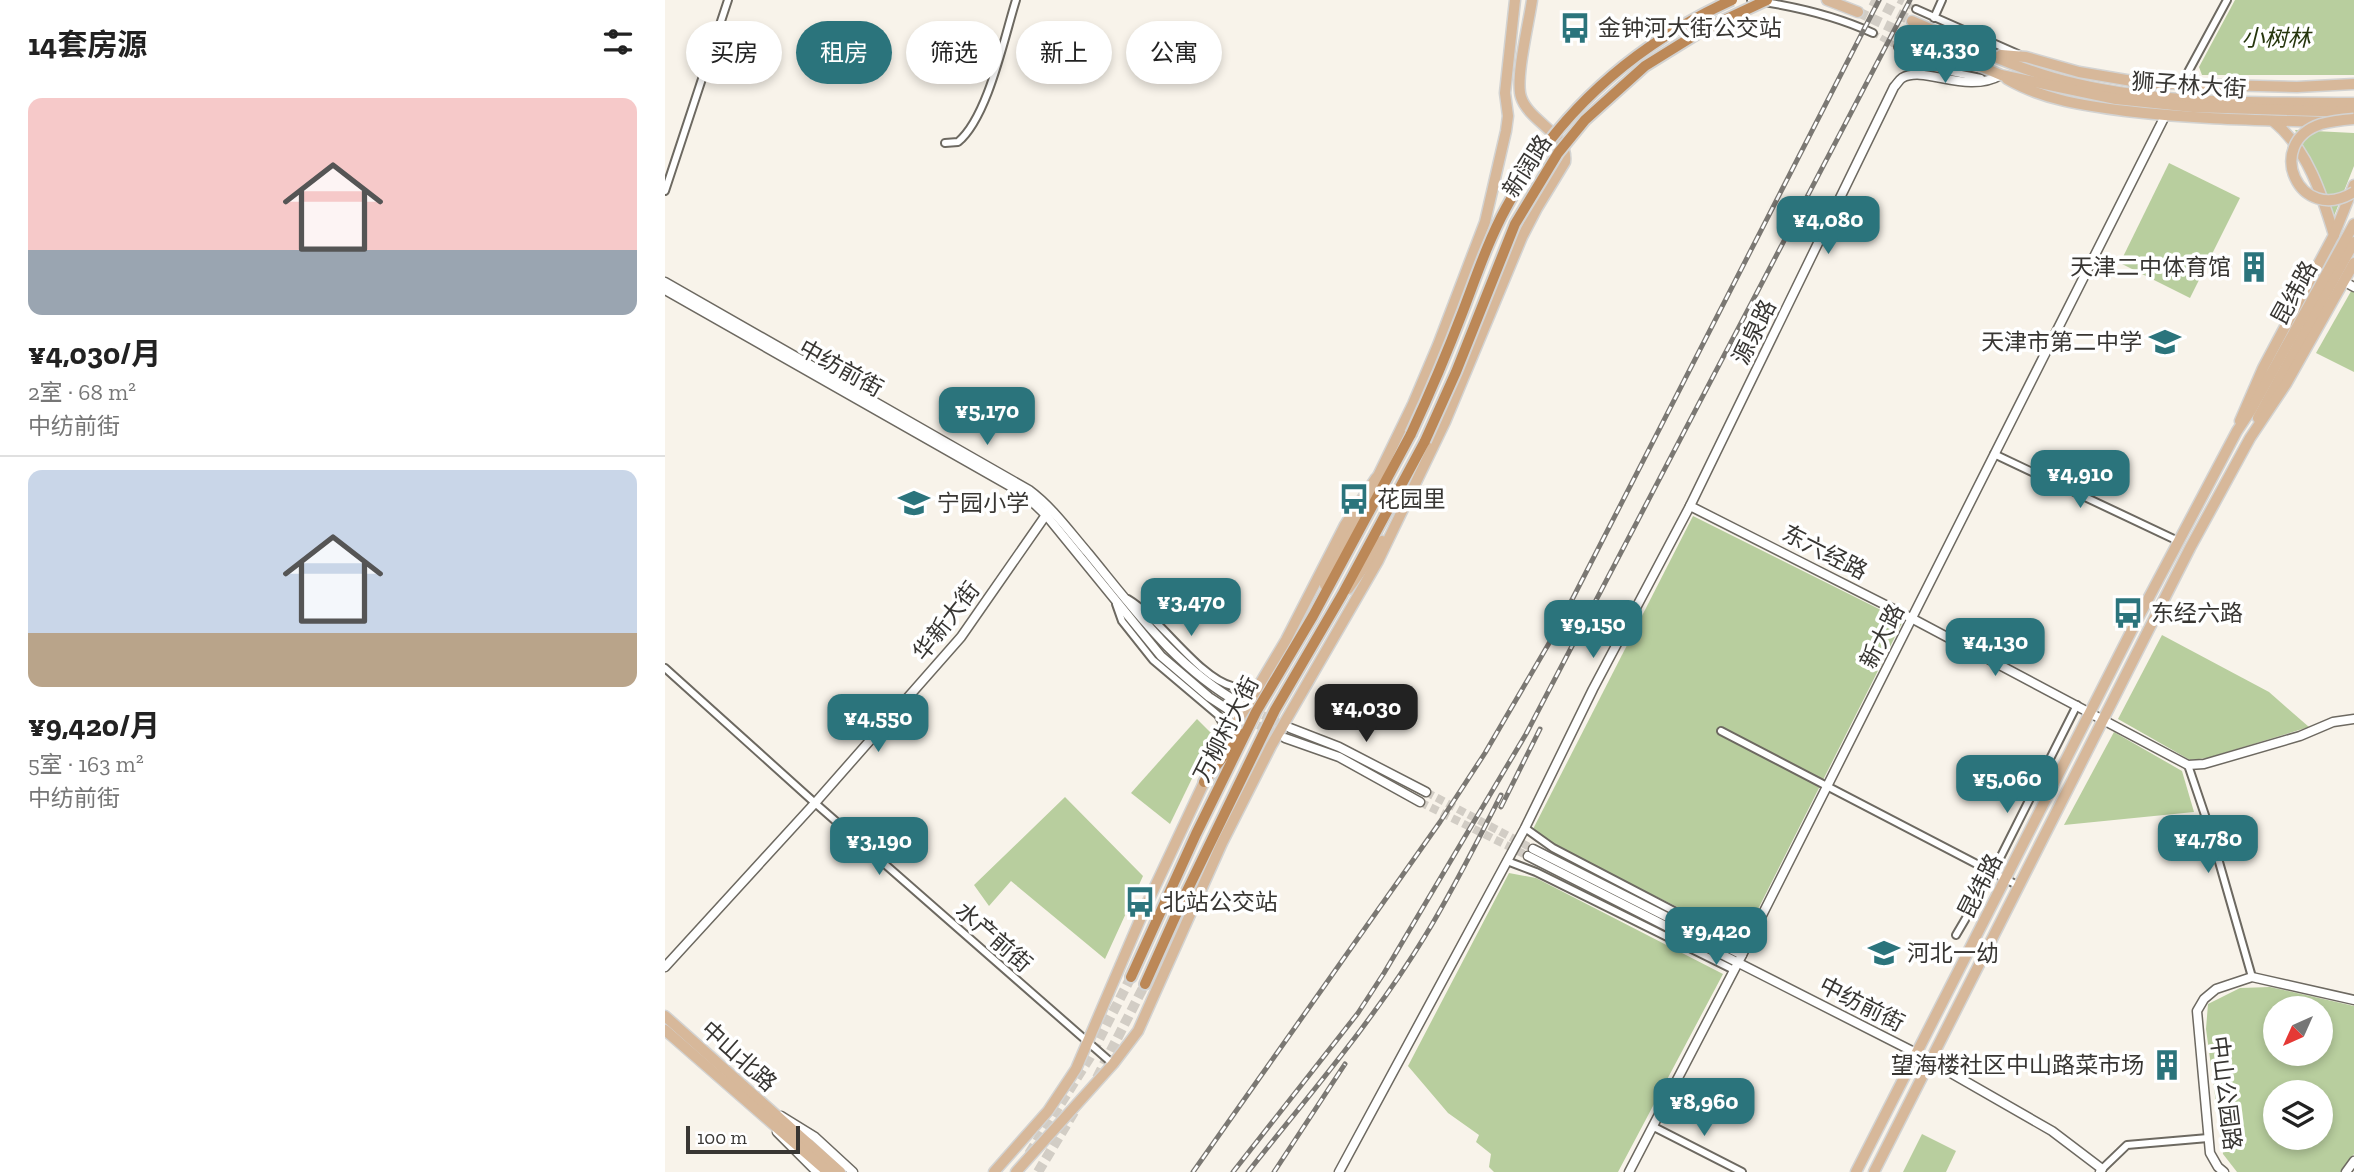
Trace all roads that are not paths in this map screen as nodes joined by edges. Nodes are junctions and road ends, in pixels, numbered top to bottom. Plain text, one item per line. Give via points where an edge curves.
1 (728, 0) edge
2 (1016, 0) edge
3 (1515, 0) edge
4 (1532, 0) edge
5 (1732, 0) edge
6 (1751, 0) edge
7 (1767, 0) edge
8 (1827, 0) edge
9 (1942, 0) edge
10 (2227, 0) edge
11 (1916, 9) tunnel mouth
12 (1858, 12) tunnel mouth
13 (1934, 18) junction
14 (1912, 21) tunnel mouth
15 (1873, 33) tunnel mouth
16 (1905, 34) tunnel mouth
17 (1898, 47) tunnel mouth
18 (1991, 55) junction
19 (2026, 57) junction
20 (2024, 74) junction
21 (2001, 75) junction
22 (2354, 84) edge
23 (2181, 85) junction
24 (2354, 103) edge
25 (2354, 112) edge
26 (2165, 116) junction
27 (2273, 121) junction
28 (2354, 121) edge
29 (945, 143) dead end
30 (2354, 185) edge
31 (665, 191) edge
32 (2354, 192) edge
33 (2354, 224) edge
34 (2334, 235) junction
35 (2354, 242) edge
36 (2354, 263) edge
37 (2343, 281) junction
38 (665, 282) edge
39 (2354, 288) edge
40 (665, 290) edge
41 (2271, 382) junction
42 (2237, 431) junction
43 (1411, 434) joint
44 (2250, 438) junction
45 (1425, 441) joint
46 (1994, 454) junction
47 (1376, 478) junction
48 (1690, 506) junction
49 (1401, 511) junction
50 (1048, 512) junction
51 (2178, 541) junction
52 (1342, 595) junction
53 (1124, 596) junction
54 (1115, 602) junction
55 (1313, 616) junction
56 (1913, 618) junction
57 (665, 668) edge
58 (1261, 684) junction
59 (1241, 704) tunnel mouth
60 (2077, 705) junction
61 (1256, 712) junction
62 (2091, 712) junction
63 (1235, 713) dead end
64 (2102, 718) junction
65 (2354, 719) edge
66 (1269, 723) junction
67 (1290, 728) tunnel mouth
68 (1721, 731) dead end
69 (1285, 738) tunnel mouth
70 (1226, 741) junction
71 (2188, 765) junction
72 (1204, 782) junction
73 (1827, 787) junction
74 (1426, 792) tunnel mouth
75 (1420, 802) tunnel mouth
76 (815, 803) junction
77 (1240, 808) junction
78 (1525, 828) junction
79 (1531, 852) tunnel mouth
80 (1507, 861) junction
81 (1993, 873) junction
82 (2006, 879) junction
83 (2017, 886) junction
84 (1956, 935) dead end
85 (1739, 962) junction
86 (665, 967) edge
87 (1131, 977) tunnel mouth
88 (2252, 977) junction
89 (1145, 984) tunnel mouth
90 (2354, 1000) edge
91 (665, 1016) edge
92 (665, 1030) edge
93 (1089, 1043) junction
94 (1916, 1053) junction
95 (1930, 1062) junction
96 (1113, 1064) junction
97 (768, 1114) junction
98 (1654, 1127) junction
99 (785, 1128) junction
100 (2208, 1138) junction
101 (2354, 1161) edge
102 (2101, 1170) edge
103 (817, 1172) edge
104 (828, 1172) edge
105 (840, 1172) edge
106 (853, 1172) edge
107 (994, 1172) edge
108 (1016, 1172) edge
109 (1339, 1172) edge
110 (1629, 1172) edge
111 (1742, 1172) edge
112 (1856, 1172) edge
113 (1874, 1172) edge
114 (2224, 1172) edge
115 (2346, 1172) edge

1 - 31 street
2 - 29 street via 970,129 958,142
3 - 47 main road via 1505,93 1506,131 1485,222 1418,392
4 - 49 main road via 1520,94 1563,147 1565,162 1523,237 1445,422
5 - 43 highway, 新阔路, bridge via 1657,40 1586,98 1531,166 1505,209
6 - 15 street via 1790,5
7 - 45 highway, 新阔路, bridge via 1703,30 1645,66 1585,120 1558,153 1515,224
8 - 12 main road
9 - 13 street
10 - 23 street
11 - 13 street
13 - 19 street
14 - 18 main road
16 - 21 main road
17 - 21 street via 1951,72 1976,78
18 - 19 main road
18 - 20 main road
19 - 23 main road via 2079,72
20 - 21 main road
20 - 24 main road, 狮子林大街 via 2137,95
20 - 25 main road, 狮子林大街 via 2116,99
21 - 26 main road via 2045,96
21 - 48 street, 源泉路 via 1976,84 1914,76 1902,78 1895,87
22 - 23 main road
26 - 27 main road
26 - 46 street, 新大路
27 - 28 main road
27 - 34 main road via 2305,159
28 - 32 main road, bridge via 2334,121 2312,129 2296,142 2291,160 2295,180 2311,197 2330,201
30 - 34 main road
33 - 41 main road, 昆纬路
34 - 42 main road via 2245,404
35 - 41 main road, 昆纬路
36 - 37 main road
37 - 39 street
37 - 44 main road
38 - 50 street via 1017,482
40 - 50 street, 中纺前街 via 1010,485
41 - 42 main road
41 - 44 main road
42 - 51 main road, 昆纬路
43 - 55 highway, 万柳村大街
44 - 64 main road, 昆纬路
45 - 52 highway, 万柳村大街
46 - 51 street
46 - 56 street, 新大路
47 - 55 main road
47 - 58 main road via 1345,525
48 - 56 street, 东六经路
48 - 78 street, 源泉路
49 - 52 main road
49 - 77 main road via 1378,561 1284,721
50 - 53 street
50 - 54 street, 中纺前街
50 - 76 street, 华新大街 via 961,636
51 - 62 main road, 昆纬路
52 - 66 highway, 万柳村大街
53 - 58 street via 1221,681 1233,686
53 - 59 street via 1177,658
54 - 63 street, 中纺前街 via 1176,670
54 - 70 street via 1126,627 1153,660 1218,715
55 - 61 highway, 万柳村大街
56 - 60 street, 东六经路
56 - 73 street, 新大路
57 - 76 street, 水产前街
58 - 70 main road
60 - 62 street, 东六经路
60 - 81 street
61 - 72 highway
61 - 87 highway, 万柳村大街
62 - 64 street, 东六经路
62 - 82 main road, 昆纬路
64 - 71 street, 东六经路
64 - 83 main road, 昆纬路
65 - 71 street
66 - 77 main road
66 - 89 highway, 万柳村大街
67 - 74 street via 1339,747
68 - 73 street
69 - 75 street via 1339,757
70 - 72 main road
71 - 88 street
72 - 93 main road
73 - 81 street
73 - 85 street, 新大路
76 - 86 street, 华新大街
76 - 93 street, 水产前街
77 - 96 main road via 1138,1031
78 - 80 street, 源泉路
78 - 85 street via 1553,848 1733,945
79 - 85 street, 中纺前街
80 - 85 street
80 - 109 street, 源泉路
81 - 82 street
81 - 84 street
82 - 83 street
82 - 94 main road, 昆纬路
83 - 95 main road, 昆纬路
85 - 94 street, 中纺前街
85 - 98 street, 新大路
88 - 90 street
88 - 100 street, 中山公园路 via 2216,989 2197,1011
91 - 97 main road, 中山北路
92 - 97 main road, 中山北路
93 - 96 street, 水产前街
93 - 107 main road via 1056,1100
94 - 95 street, 中纺前街
94 - 112 main road, 昆纬路
95 - 102 street, 中纺前街 via 2052,1131
95 - 113 main road, 昆纬路
96 - 108 main road
97 - 99 main road, 中山北路
97 - 103 street via 788,1144
97 - 106 street via 815,1137
98 - 110 street, 新大路
98 - 111 street
99 - 104 main road
99 - 105 main road
100 - 102 street via 2127,1145
100 - 114 street, 中山公园路 via 2210,1153
101 - 115 street

